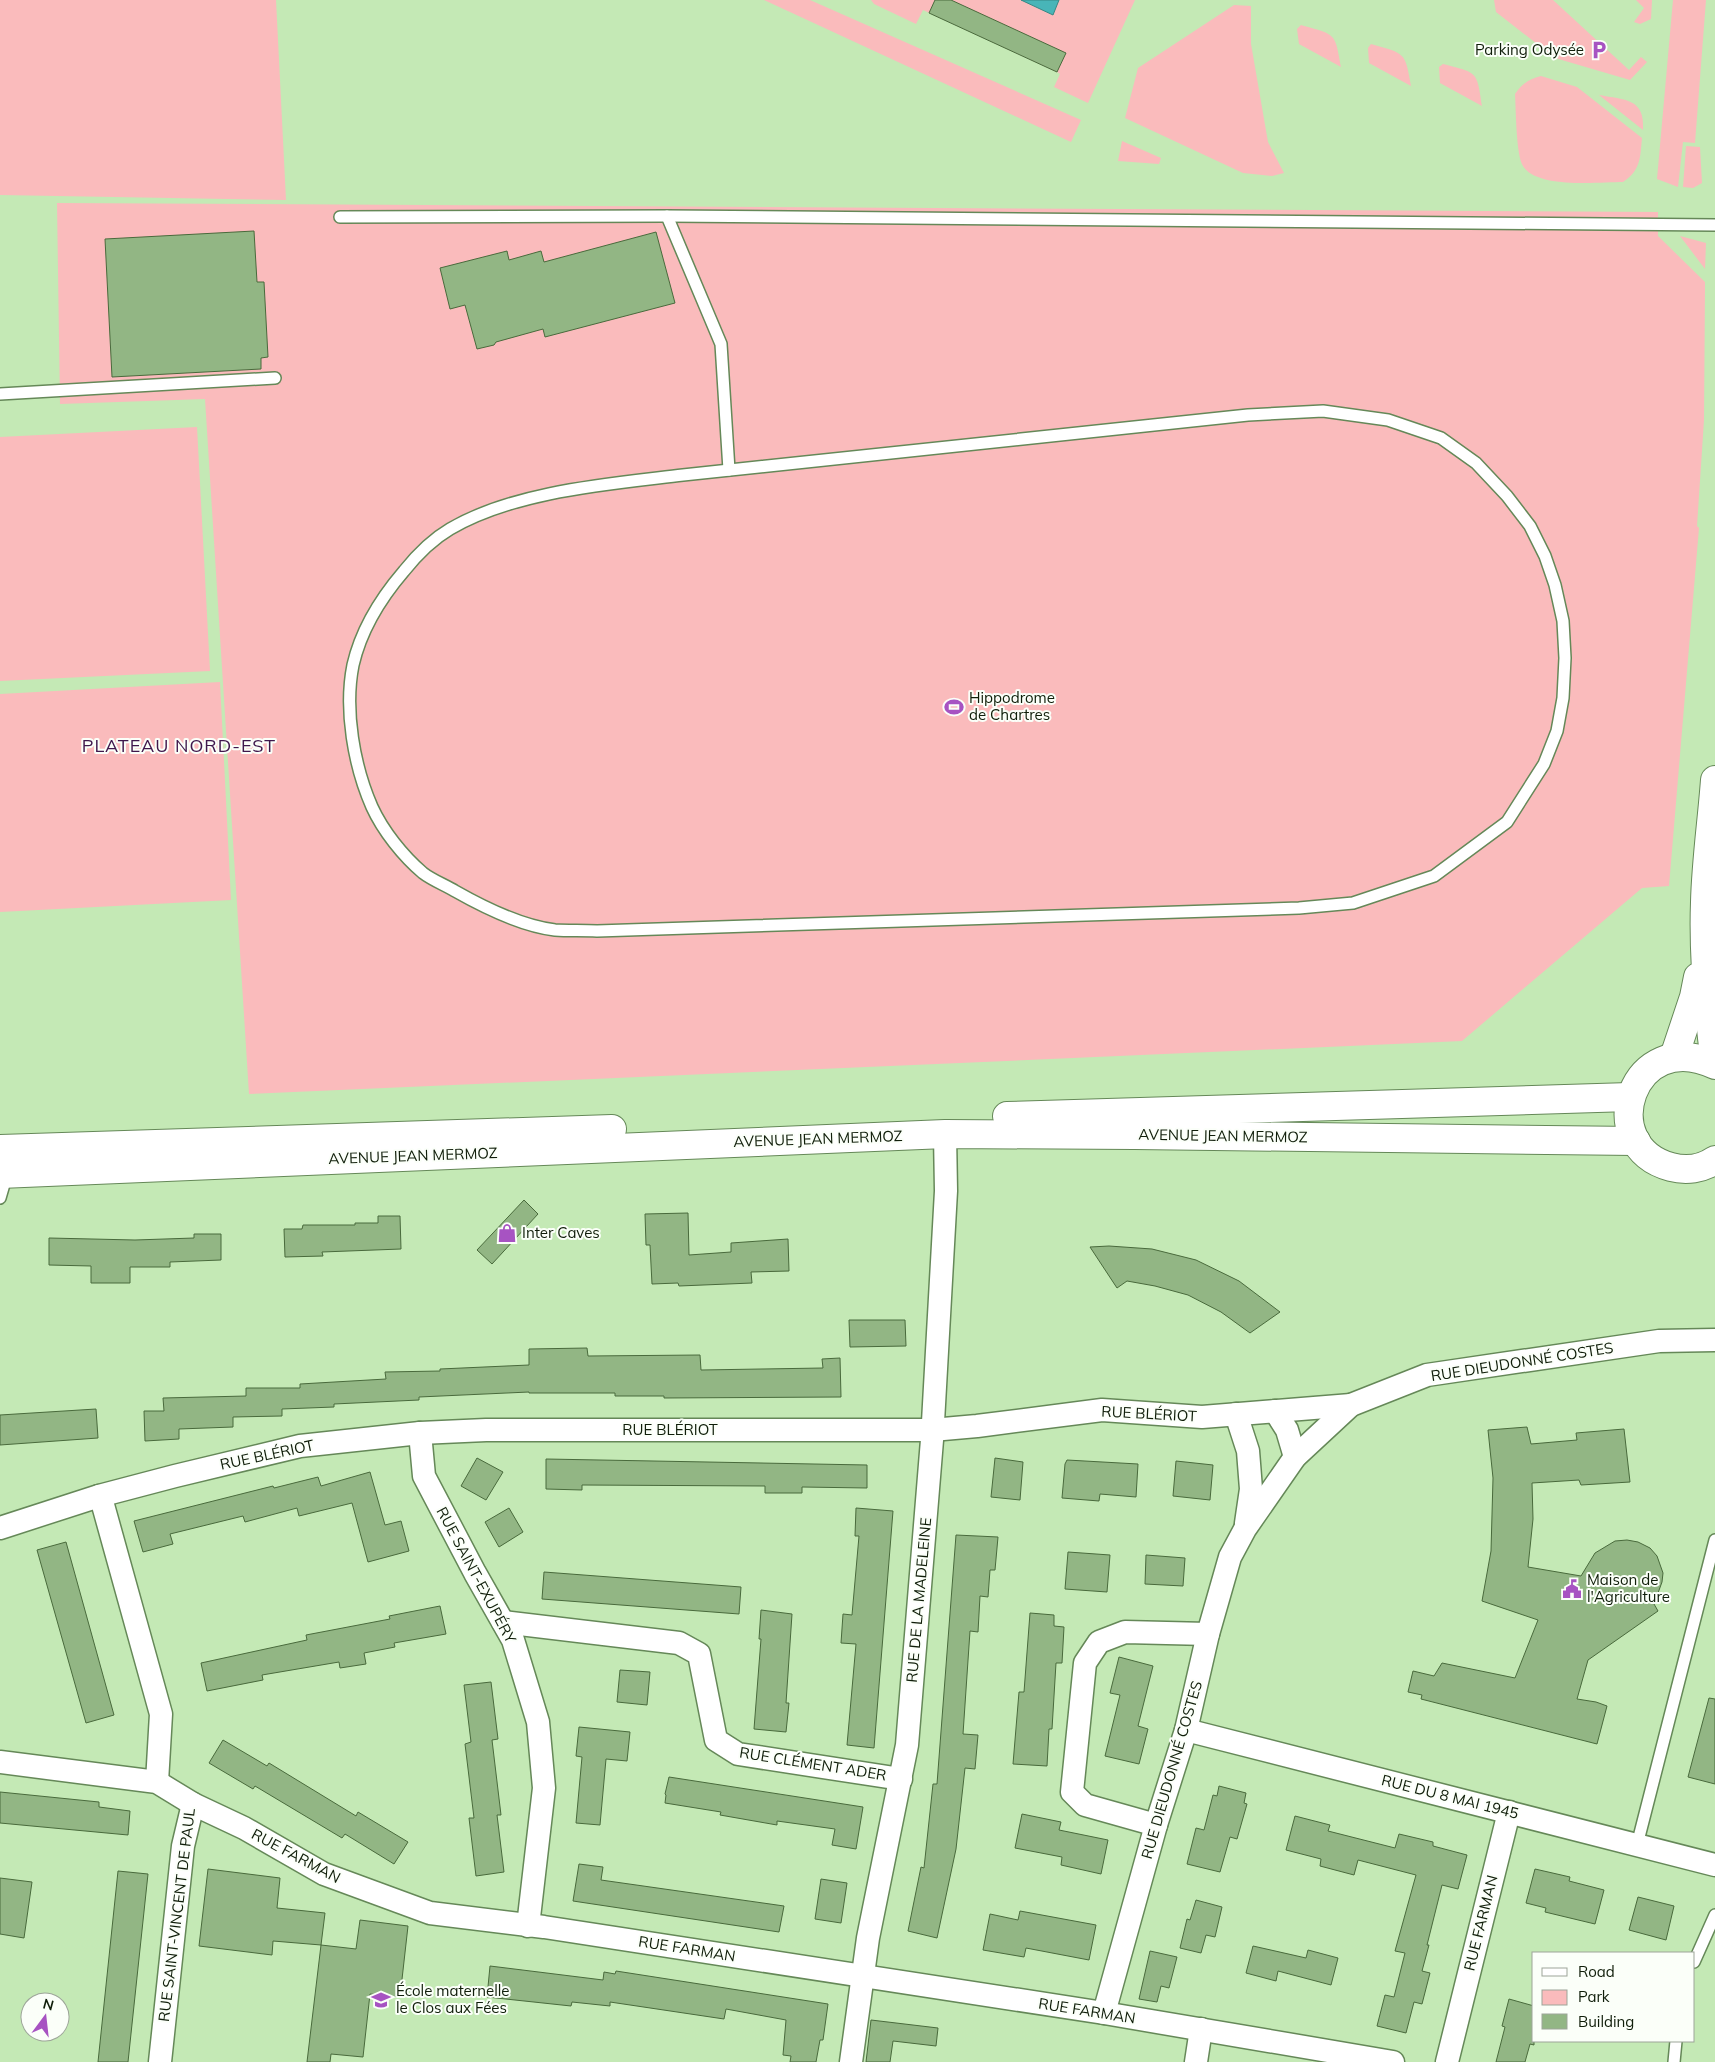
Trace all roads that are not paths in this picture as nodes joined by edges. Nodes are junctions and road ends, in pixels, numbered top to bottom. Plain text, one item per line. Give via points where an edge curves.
1 (668, 216) junction
2 (340, 217) dead end
3 (1715, 225) edge
4 (275, 378) dead end
5 (0, 394) edge
6 (729, 470) junction
7 (1715, 780) edge
8 (1710, 902) edge
9 (1704, 934) junction
10 (1674, 1057) junction
11 (1715, 1063) edge
12 (1630, 1097) junction
13 (945, 1134) junction
14 (1636, 1141) junction
15 (1715, 1160) edge
16 (2, 1174) edge
17 (1715, 1340) edge
18 (1351, 1405) junction
19 (1275, 1411) junction
20 (1236, 1414) junction
21 (932, 1430) junction
22 (420, 1433) junction
23 (1295, 1457) junction
24 (99, 1496) junction
25 (0, 1528) edge
26 (1245, 1529) junction
27 (1715, 1540) edge
28 (503, 1622) junction
29 (1208, 1634) junction
30 (1186, 1730) junction
31 (0, 1762) edge
32 (901, 1778) junction
33 (157, 1782) junction
34 (193, 1804) junction
35 (1509, 1812) junction
36 (1156, 1825) junction
37 (1637, 1845) junction
38 (1715, 1865) edge
39 (1715, 1915) edge
40 (528, 1926) junction
41 (1695, 1960) edge
42 (862, 1977) junction
43 (1104, 2013) junction
44 (1201, 2030) junction
45 (1676, 2042) edge
46 (160, 2062) edge
47 (851, 2062) edge
48 (1196, 2062) edge
49 (1392, 2062) edge
50 (1447, 2062) edge
51 (1674, 2062) edge

1 - 2 lane
1 - 3 lane
1 - 6 lane via 721,344
4 - 5 lane
6 - 6 lane via 1248,415 1323,411 1388,420 1441,438 1476,463 1530,526 1553,578 1563,621 1563,698 1557,731 1544,764 1507,822 1434,876 1354,902 1289,909 554,930 502,916 424,873 392,840 372,808 358,763 349,717 353,666 366,626 387,590 415,558 449,530 495,509 541,495 598,485
7 - 8 main road
8 - 9 main road
9 - 10 main road via 1694,997
9 - 11 main road via 1707,1003
10 - 11 main road via 1688,1056
10 - 12 main road via 1646,1071
12 - 14 main road via 1630,1127
12 - 16 main road, AVENUE JEAN MERMOZ
13 - 14 main road, AVENUE JEAN MERMOZ
13 - 16 main road, AVENUE JEAN MERMOZ
13 - 21 street, RUE DE LA MADELEINE via 946,1191
14 - 15 main road via 1647,1155 1679,1169 1696,1168
17 - 18 street, RUE DIEUDONNÉ COSTES via 1659,1341 1427,1375
18 - 19 street, RUE BLÉRIOT
18 - 23 street, RUE DIEUDONNÉ COSTES
19 - 20 street, RUE BLÉRIOT
19 - 23 street via 1287,1430
20 - 21 street, RUE BLÉRIOT via 1202,1417 1102,1410
20 - 26 street, RUE DIEUDONNÉ COSTES via 1249,1460 1251,1489
21 - 22 street, RUE BLÉRIOT via 486,1430
21 - 32 street, RUE DE LA MADELEINE via 907,1745
22 - 24 street, RUE BLÉRIOT via 300,1446
22 - 28 street, RUE SAINT-EXUPÉRY via 424,1476
23 - 26 street, RUE DIEUDONNÉ COSTES
24 - 25 street, RUE BLÉRIOT
24 - 33 street via 161,1714
26 - 29 street, RUE DIEUDONNÉ COSTES via 1230,1557
27 - 37 lane
28 - 32 street, RUE CLÉMENT ADER via 679,1643 699,1654 716,1740 738,1754
28 - 40 street, RUE SAINT-EXUPÉRY via 513,1640 538,1722 544,1788
29 - 30 street, RUE DIEUDONNÉ COSTES
29 - 36 street via 1124,1632 1098,1642 1085,1663 1072,1792 1085,1805
30 - 35 street, RUE DU 8 MAI 1945
30 - 36 street, RUE DIEUDONNÉ COSTES
31 - 33 street
32 - 42 street, RUE DE LA MADELEINE
33 - 34 street, RUE SAINT-VINCENT DE PAUL
34 - 40 street, RUE FARMAN via 244,1828 324,1874 430,1913
34 - 46 street, RUE SAINT-VINCENT DE PAUL via 183,1846
35 - 37 street, RUE DU 8 MAI 1945
35 - 50 street, RUE FARMAN
36 - 43 street, RUE DIEUDONNÉ COSTES
37 - 38 street, RUE DU 8 MAI 1945
39 - 41 lane
40 - 42 street, RUE FARMAN
42 - 43 street, RUE FARMAN
42 - 47 street, RUE DE LA MADELEINE
43 - 44 street, RUE FARMAN
44 - 48 street
44 - 49 street, RUE FARMAN
45 - 51 lane

